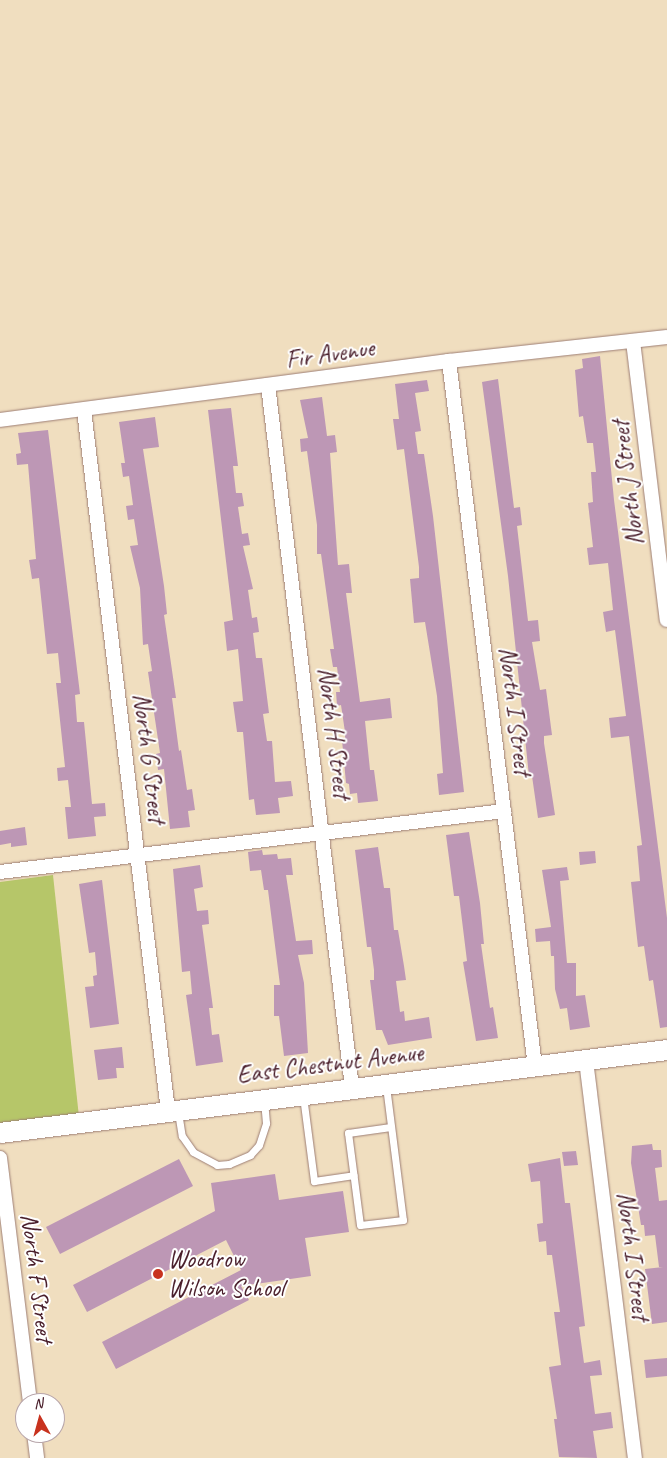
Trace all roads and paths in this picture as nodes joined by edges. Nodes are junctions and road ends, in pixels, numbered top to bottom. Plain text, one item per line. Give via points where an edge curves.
1 (667, 337) edge
2 (633, 341) junction
3 (449, 360) junction
4 (268, 386) junction
5 (84, 410) junction
6 (0, 420) edge
7 (667, 620) edge
8 (504, 811) junction
9 (324, 832) junction
10 (139, 855) junction
11 (0, 872) edge
12 (667, 1050) edge
13 (586, 1060) junction
14 (535, 1066) junction
15 (386, 1083) junction
16 (352, 1087) junction
17 (302, 1093) junction
18 (264, 1098) junction
19 (173, 1110) junction
20 (392, 1127) junction
21 (0, 1133) edge
22 (0, 1158) edge
23 (354, 1175) junction
24 (29, 1393) edge
25 (35, 1443) edge
26 (37, 1458) edge
27 (635, 1458) edge

1 - 2 street, Fir Avenue
2 - 3 street, Fir Avenue
2 - 7 street, North J Street
3 - 4 street, Fir Avenue
3 - 8 street, North I Street
4 - 5 street, Fir Avenue
4 - 9 street, North H Street
5 - 6 street, Fir Avenue
5 - 10 street, North G Street
8 - 9 street
8 - 14 street, North I Street
9 - 10 street
9 - 16 street, North H Street
10 - 11 street
10 - 19 street, North G Street
12 - 13 street, East Chestnut Avenue
13 - 14 street, East Chestnut Avenue
13 - 27 street, North I Street
14 - 15 street, East Chestnut Avenue
15 - 16 street, East Chestnut Avenue
15 - 20 lane
16 - 17 street, East Chestnut Avenue
17 - 18 street, East Chestnut Avenue
17 - 23 lane via 314,1181
18 - 19 street, East Chestnut Avenue
18 - 19 lane via 266,1123 259,1145 250,1155 229,1164 217,1165 193,1152 182,1136
19 - 21 street, East Chestnut Avenue
20 - 23 lane via 348,1133
20 - 23 lane via 404,1220 360,1225
22 - 24 street, North F Street
25 - 26 street

